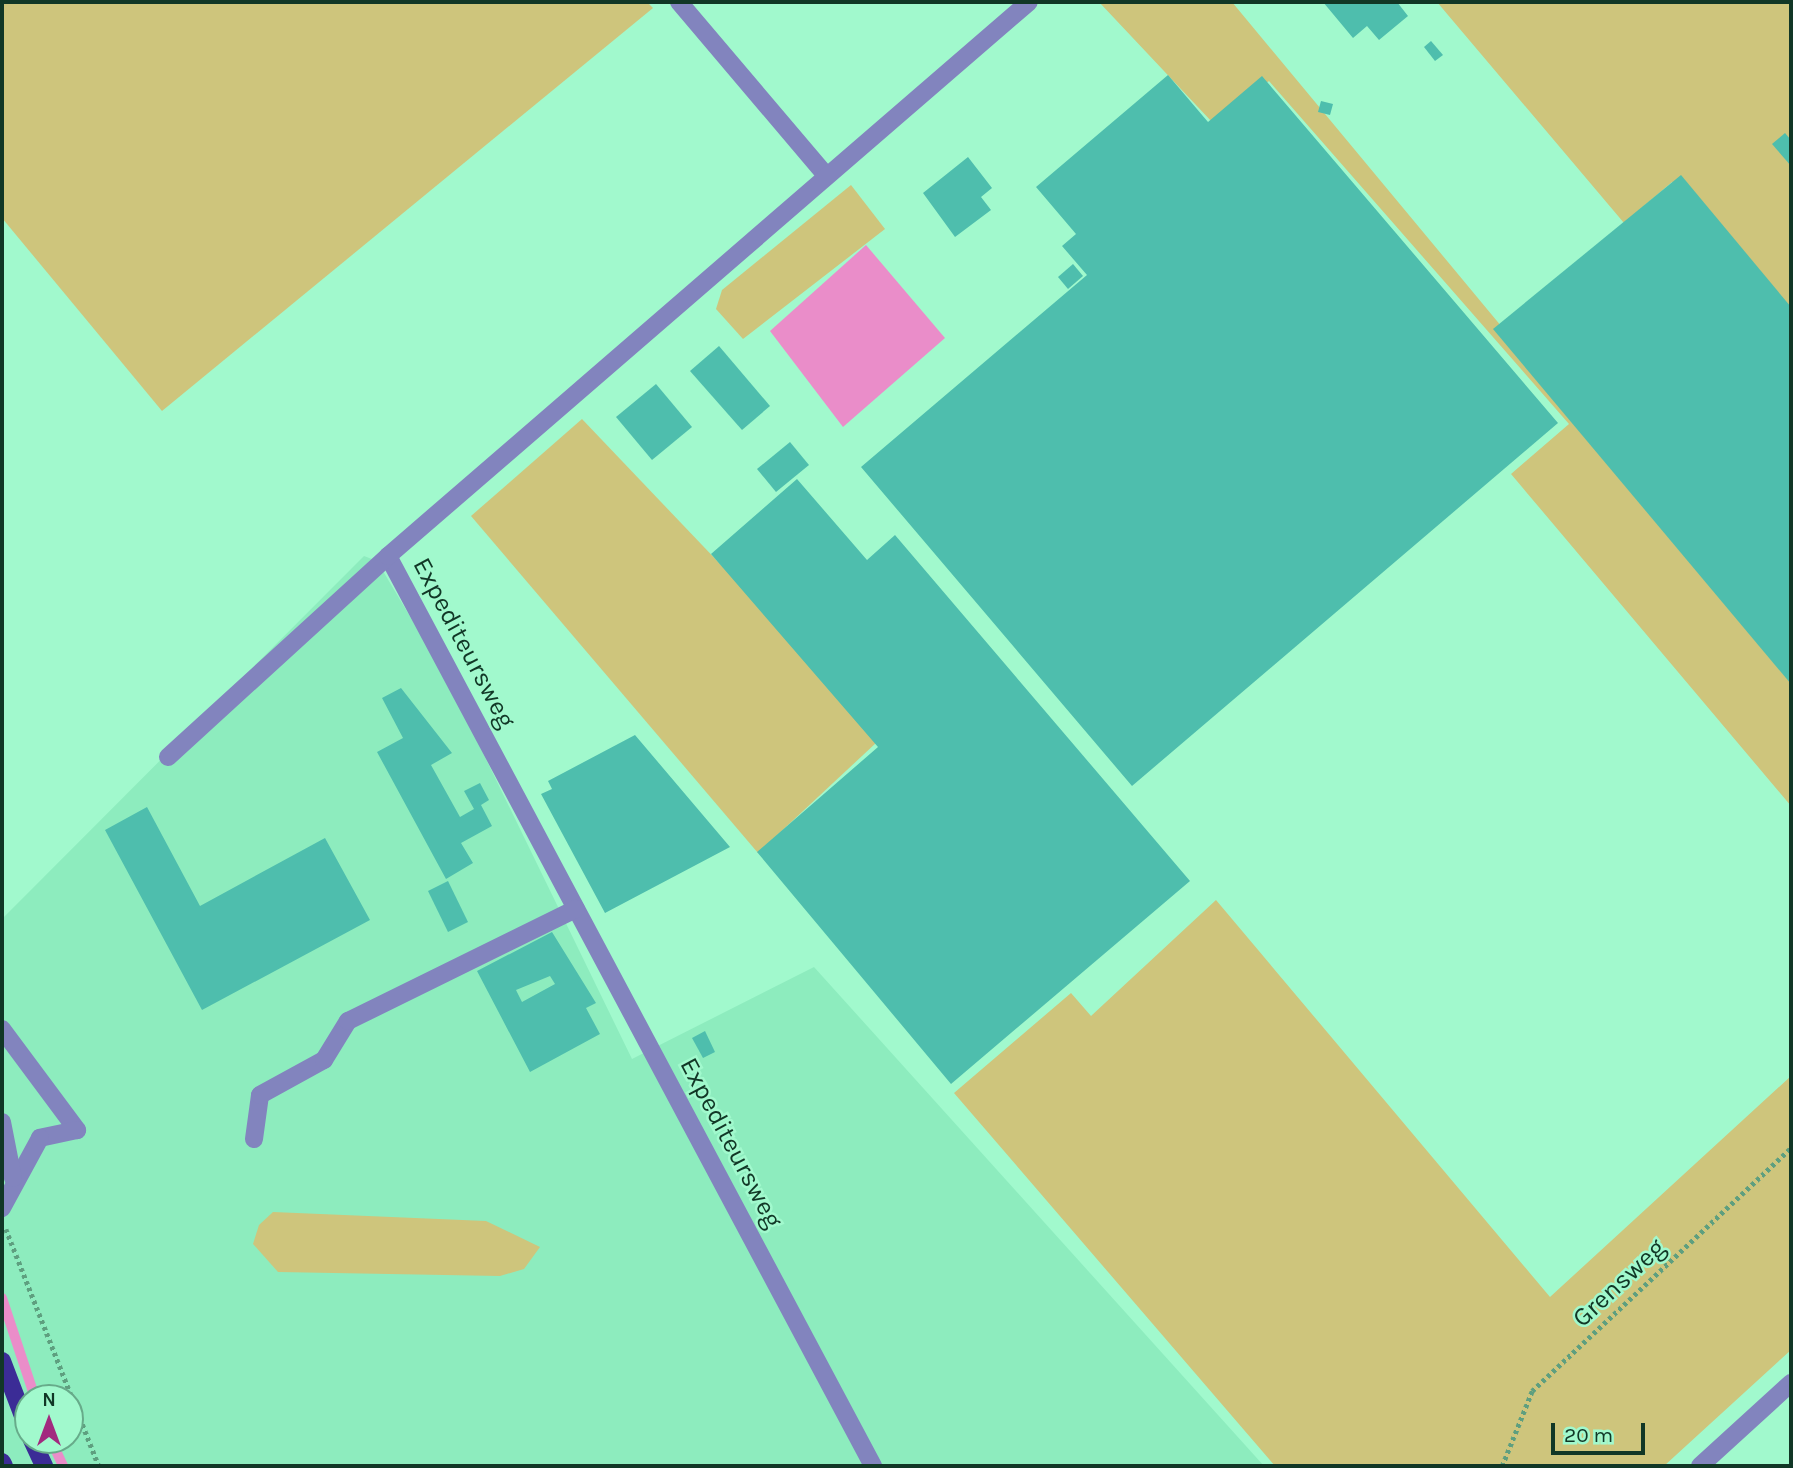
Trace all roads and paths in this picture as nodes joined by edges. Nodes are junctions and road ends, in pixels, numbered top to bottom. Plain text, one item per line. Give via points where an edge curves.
1 (679, 2) edge
2 (1029, 2) edge
3 (825, 174) junction
4 (388, 556) junction
5 (168, 757) dead end
6 (576, 909) junction
7 (2, 1029) edge
8 (2, 1122) edge
9 (254, 1139) dead end
10 (1791, 1148) edge
11 (13, 1178) junction
12 (2, 1208) edge
13 (2, 1218) edge
14 (2, 1361) edge
15 (1791, 1383) edge
16 (14, 1392) edge
17 (99, 1466) edge
18 (873, 1466) edge
19 (1502, 1466) edge
20 (1700, 1466) edge

1 - 3 street
2 - 3 street, Expediteursweg
3 - 4 street, Expediteursweg
4 - 5 street
4 - 6 street, Expediteursweg
6 - 9 street via 348,1021 324,1060 260,1095
6 - 18 street, Expediteursweg
7 - 11 street via 77,1130 40,1138
8 - 11 street
10 - 19 path, Grensweg via 1532,1391
11 - 12 street
13 - 17 path
14 - 16 main road
15 - 20 street

